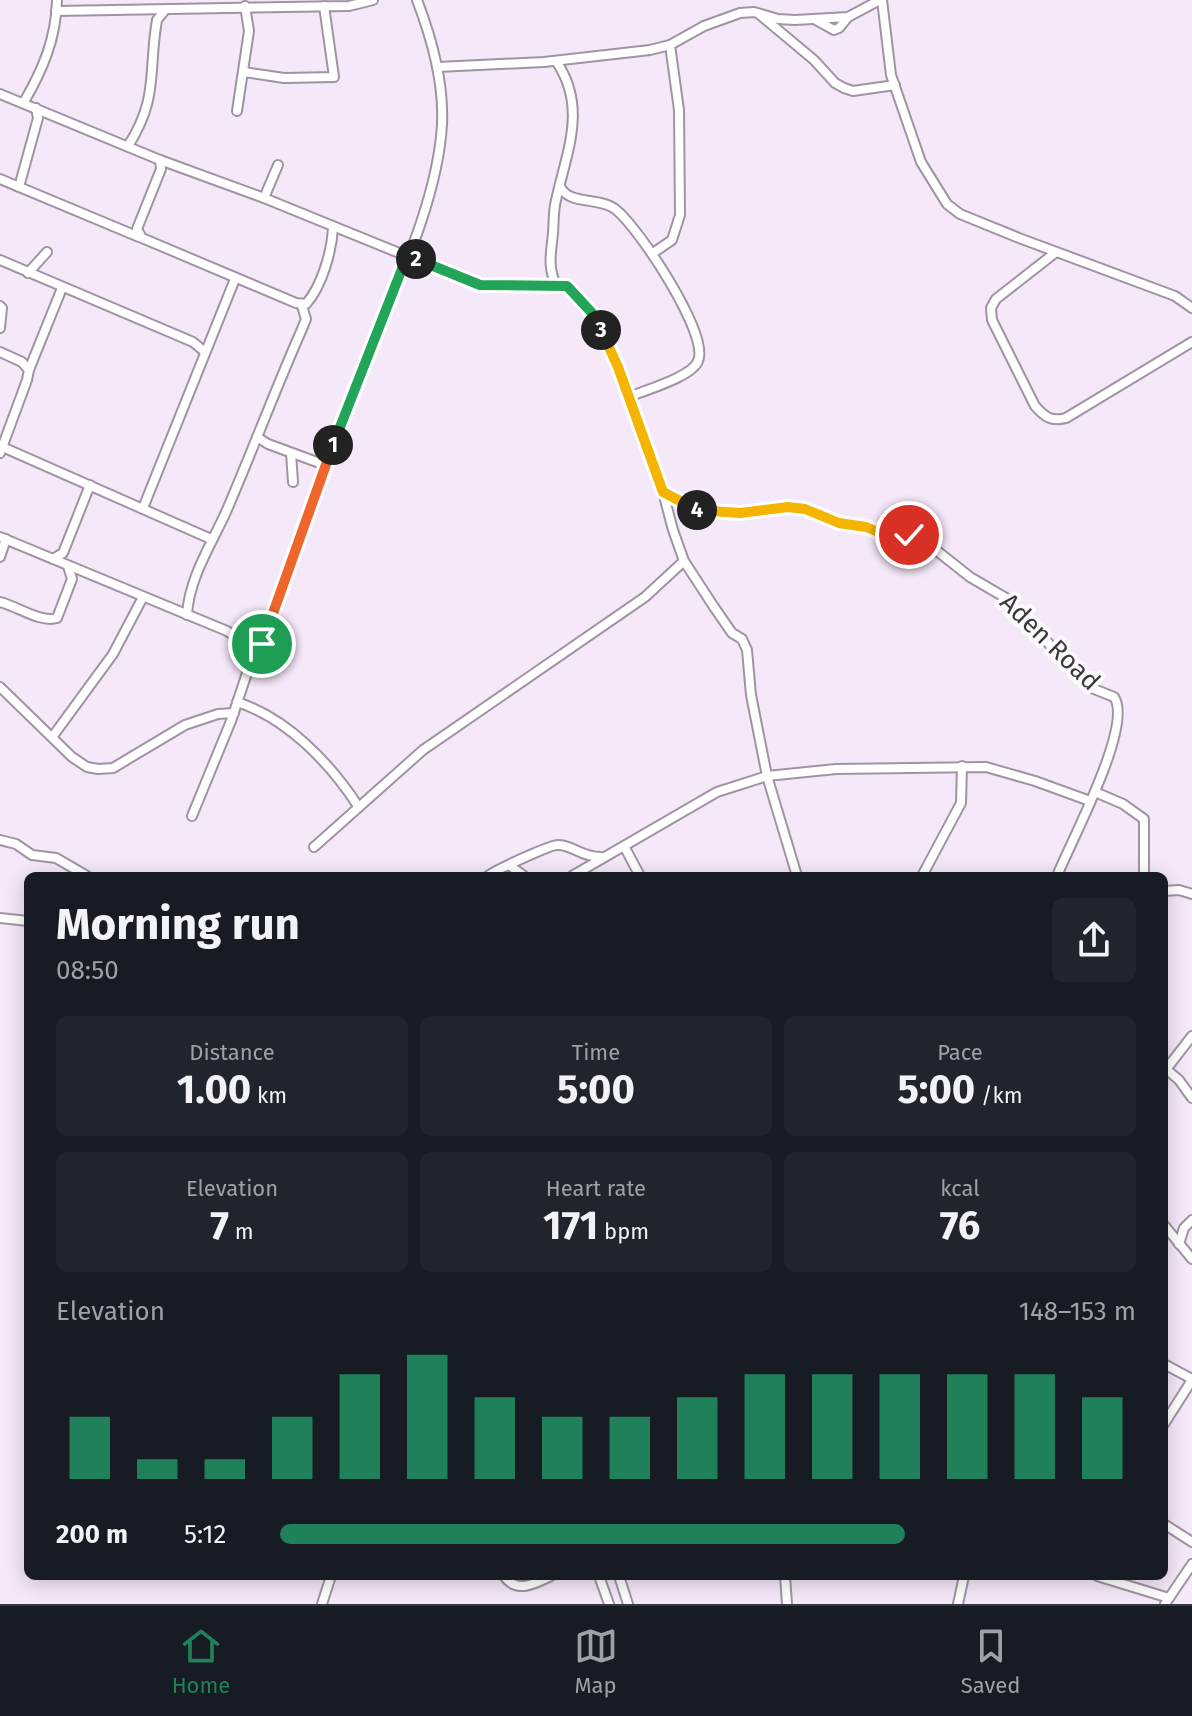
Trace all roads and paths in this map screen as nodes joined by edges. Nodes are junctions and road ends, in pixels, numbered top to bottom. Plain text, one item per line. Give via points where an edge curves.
1 (57, 0) edge
2 (373, 0) edge
3 (417, 0) edge
4 (881, 0) edge
5 (245, 6) junction
6 (324, 6) junction
7 (165, 10) junction
8 (56, 11) junction
9 (758, 13) junction
10 (670, 45) junction
11 (556, 61) junction
12 (438, 67) junction
13 (244, 72) junction
14 (895, 85) junction
15 (0, 94) edge
16 (24, 102) junction
17 (36, 108) junction
18 (237, 111) dead end
19 (128, 146) junction
20 (160, 160) junction
21 (278, 165) dead end
22 (0, 179) edge
23 (19, 187) junction
24 (561, 188) junction
25 (264, 198) junction
26 (333, 227) junction
27 (142, 238) junction
28 (47, 252) dead end
29 (1056, 252) junction
30 (653, 253) junction
31 (407, 256) junction
32 (0, 260) edge
33 (28, 273) junction
34 (235, 279) junction
35 (556, 285) junction
36 (62, 288) junction
37 (0, 306) edge
38 (302, 306) junction
39 (1192, 308) edge
40 (0, 328) edge
41 (1192, 342) edge
42 (0, 352) edge
43 (205, 352) junction
44 (29, 370) junction
45 (629, 397) junction
46 (257, 437) junction
47 (1, 449) edge
48 (291, 453) junction
49 (325, 465) junction
50 (293, 482) dead end
51 (90, 485) junction
52 (663, 492) junction
53 (143, 508) junction
54 (3, 538) edge
55 (211, 539) junction
56 (0, 557) edge
57 (53, 559) junction
58 (684, 561) junction
59 (68, 566) junction
60 (143, 597) junction
61 (0, 602) edge
62 (187, 615) junction
63 (256, 655) junction
64 (0, 687) edge
65 (237, 702) junction
66 (234, 713) junction
67 (53, 736) junction
68 (962, 766) junction
69 (767, 776) junction
70 (1092, 796) junction
71 (358, 806) junction
72 (192, 816) dead end
73 (0, 840) edge
74 (624, 846) junction
75 (314, 847) dead end
76 (602, 857) junction
77 (509, 865) junction
78 (80, 872) edge
79 (493, 872) edge
80 (519, 872) edge
81 (578, 872) edge
82 (638, 872) edge
83 (796, 872) edge
84 (924, 872) edge
85 (1059, 872) edge
86 (1144, 872) edge
87 (1168, 891) edge
88 (1192, 894) edge
89 (0, 918) edge
90 (24, 921) edge
91 (1192, 1036) edge
92 (1168, 1067) edge
93 (1168, 1073) edge
94 (1192, 1098) edge
95 (1192, 1220) edge
96 (1168, 1230) edge
97 (1179, 1244) junction
98 (1192, 1259) edge
99 (1168, 1366) edge
100 (1192, 1380) edge
101 (1168, 1418) edge
102 (1168, 1527) edge
103 (1192, 1542) edge
104 (1192, 1564) edge
105 (330, 1580) edge
106 (508, 1580) edge
107 (542, 1580) edge
108 (600, 1580) edge
109 (620, 1580) edge
110 (785, 1580) edge
111 (963, 1580) edge
112 (1108, 1580) edge
113 (1167, 1601) edge
114 (322, 1604) edge
115 (609, 1604) edge
116 (628, 1604) edge
117 (787, 1604) edge
118 (958, 1604) edge

1 - 8 street
2 - 6 street
3 - 12 street
4 - 9 street via 834,30 816,19
4 - 14 street
5 - 6 street
5 - 7 street
5 - 13 street via 249,31
6 - 13 street via 334,77
7 - 8 street
7 - 19 street via 155,27 149,99
8 - 16 street via 46,61
9 - 10 street via 740,13 704,26
9 - 14 street via 844,88
10 - 11 street
10 - 30 street via 679,100 680,215 672,240
11 - 12 street
11 - 24 street via 573,112
12 - 31 street via 442,124 432,187
13 - 18 street
14 - 29 street via 921,162 947,204
15 - 16 street
16 - 17 street
17 - 19 street
17 - 23 street via 38,118
19 - 20 street
20 - 25 street
20 - 27 street via 137,229
21 - 25 street
22 - 23 street
23 - 27 street
24 - 30 street via 570,197 612,206
24 - 35 street via 550,252
25 - 26 street
26 - 31 street
26 - 38 street via 320,278
27 - 34 street
28 - 33 street
29 - 39 street via 1175,296
29 - 41 street via 991,308 992,320 1035,406 1046,418 1066,418
30 - 45 street via 677,293 700,356 687,373
31 - 35 street via 480,285
31 - 49 street
32 - 33 street
33 - 36 street
34 - 38 street
34 - 43 street
35 - 45 street via 567,286 592,313
36 - 43 street via 193,342
36 - 44 street
37 - 40 street
38 - 46 street via 306,319
42 - 44 street
43 - 53 street
44 - 47 street
45 - 52 street
46 - 48 street
46 - 55 street
47 - 51 street
48 - 49 street
48 - 50 street
49 - 63 street
51 - 53 street
51 - 57 street via 63,553
52 - 58 street
52 - 70 street, Aden Road via 698,510 796,508 883,534 915,536 997,591 1080,671 1089,687 1117,700 1113,740
53 - 55 street
54 - 56 street
54 - 57 street
55 - 62 street via 190,592
57 - 59 street
58 - 69 street via 747,650
58 - 71 street via 645,597 423,750
59 - 60 street
59 - 61 street via 72,579 57,618
60 - 62 street
60 - 67 street via 113,654
62 - 63 street via 241,638
63 - 65 street
64 - 67 street
65 - 66 street
65 - 71 street via 298,738 324,761
66 - 67 street via 185,725 113,768 87,767
66 - 72 street
68 - 69 street
68 - 70 street via 986,767
68 - 84 street via 961,803
69 - 74 street via 717,792
69 - 83 street
70 - 85 street, Aden Road
70 - 86 street via 1123,804 1144,819
71 - 75 street
73 - 78 street via 32,855 56,858
74 - 76 street
74 - 82 street
76 - 77 street via 557,844
76 - 81 street
77 - 79 street
77 - 80 street
87 - 88 street
89 - 90 street
91 - 92 street
93 - 94 street
95 - 97 street
96 - 97 street
97 - 98 street
99 - 100 street
100 - 101 street
102 - 103 street
104 - 113 street
105 - 114 street
106 - 107 street via 518,1587
108 - 115 street
109 - 116 street
110 - 117 street
111 - 118 street
112 - 113 street

